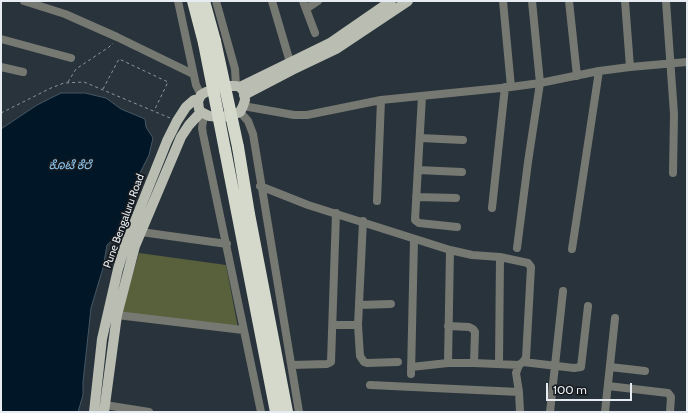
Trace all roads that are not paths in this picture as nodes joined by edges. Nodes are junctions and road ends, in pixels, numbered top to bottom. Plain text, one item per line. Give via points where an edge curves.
1 (24, 1) edge
2 (178, 1) edge
3 (193, 1) edge
4 (204, 1) edge
5 (216, 1) edge
6 (272, 1) edge
7 (318, 1) edge
8 (391, 1) edge
9 (408, 1) edge
10 (502, 1) edge
11 (532, 1) edge
12 (569, 1) edge
13 (625, 1) edge
14 (666, 1) edge
15 (305, 5) edge
16 (367, 24) junction
17 (1, 39) edge
18 (210, 42) junction
19 (322, 52) junction
20 (71, 58) dead end
21 (290, 62) junction
22 (670, 62) junction
23 (687, 62) edge
24 (1, 67) edge
25 (630, 67) junction
26 (598, 71) junction
27 (23, 72) dead end
28 (193, 74) junction
29 (577, 76) junction
30 (540, 83) junction
31 (508, 87) junction
32 (240, 90) junction
33 (422, 96) junction
34 (200, 97) junction
35 (381, 100) junction
36 (242, 109) junction
37 (202, 114) junction
38 (420, 138) junction
39 (463, 140) dead end
40 (418, 170) junction
41 (462, 172) dead end
42 (673, 174) dead end
43 (260, 186) junction
44 (416, 197) junction
45 (456, 198) dead end
46 (378, 201) dead end
47 (492, 208) dead end
48 (336, 213) junction
49 (363, 222) junction
50 (457, 227) dead end
51 (141, 232) junction
52 (414, 239) junction
53 (227, 244) junction
54 (517, 248) dead end
55 (572, 248) dead end
56 (450, 250) junction
57 (500, 257) junction
58 (563, 291) dead end
59 (391, 304) dead end
60 (359, 305) junction
61 (588, 306) dead end
62 (117, 315) junction
63 (616, 318) dead end
64 (333, 325) junction
65 (358, 325) junction
66 (448, 326) junction
67 (244, 330) junction
68 (398, 362) dead end
69 (448, 362) junction
70 (474, 362) junction
71 (292, 364) junction
72 (499, 364) junction
73 (521, 364) junction
74 (555, 366) junction
75 (610, 366) junction
76 (645, 371) dead end
77 (370, 385) dead end
78 (608, 386) junction
79 (519, 392) junction
80 (104, 408) edge
81 (94, 412) edge
82 (149, 412) edge
83 (261, 412) edge
84 (276, 412) edge
85 (287, 412) edge
86 (299, 412) edge
87 (520, 412) edge
88 (550, 412) edge
89 (605, 412) edge
90 (670, 412) edge

1 - 28 street via 65,14
2 - 28 street
3 - 18 highway
4 - 18 highway
5 - 32 street
6 - 21 street
7 - 15 street
8 - 16 main road
9 - 16 main road
10 - 31 street
11 - 30 street
12 - 29 street
13 - 25 street
14 - 22 street
15 - 19 street
16 - 19 main road via 340,38
17 - 20 street
18 - 84 highway, bridge via 225,150
18 - 85 highway, bridge via 238,147
19 - 21 main road
19 - 32 main road via 292,70
21 - 32 main road
22 - 23 street
22 - 25 street
22 - 42 street via 674,114
24 - 27 street
25 - 26 street
26 - 29 street
26 - 55 street
28 - 34 street
29 - 30 street
30 - 31 street
30 - 54 street
31 - 33 street
31 - 47 street
32 - 34 main road via 226,86
32 - 36 main road
33 - 35 street
33 - 38 street
34 - 37 main road via 198,106
34 - 81 main road, Pune Bengaluru Road via 186,107 177,121 125,246 102,339
35 - 36 street via 300,115
35 - 46 street
36 - 37 main road via 229,116
36 - 43 street via 251,126
37 - 51 main road, Pune Bengaluru Road via 180,137
37 - 53 street via 202,128
38 - 39 street
38 - 40 street
40 - 41 street
40 - 44 street
43 - 48 street
43 - 71 street
44 - 45 street
44 - 50 street via 417,222
48 - 49 street
48 - 64 street
49 - 52 street
49 - 60 street
51 - 53 street
51 - 62 main road, Pune Bengaluru Road
52 - 56 street
52 - 69 street via 411,371
53 - 67 street
56 - 57 street
56 - 66 street
57 - 72 street
57 - 73 street via 528,263 531,267 526,358
58 - 74 street
59 - 60 street
60 - 65 street
61 - 74 street via 581,367
62 - 67 street
62 - 80 main road, Pune Bengaluru Road
63 - 75 street
64 - 65 street
64 - 71 street via 331,362
65 - 68 street via 361,360 367,363
66 - 69 street
66 - 70 street via 469,327 476,332
67 - 83 street
69 - 70 street
70 - 72 street
71 - 86 street
72 - 73 street
73 - 74 street
73 - 79 street via 516,373
74 - 88 street
75 - 76 street
75 - 78 street
77 - 79 street
78 - 89 street
78 - 90 street via 668,393 671,397
79 - 87 street
80 - 82 street

